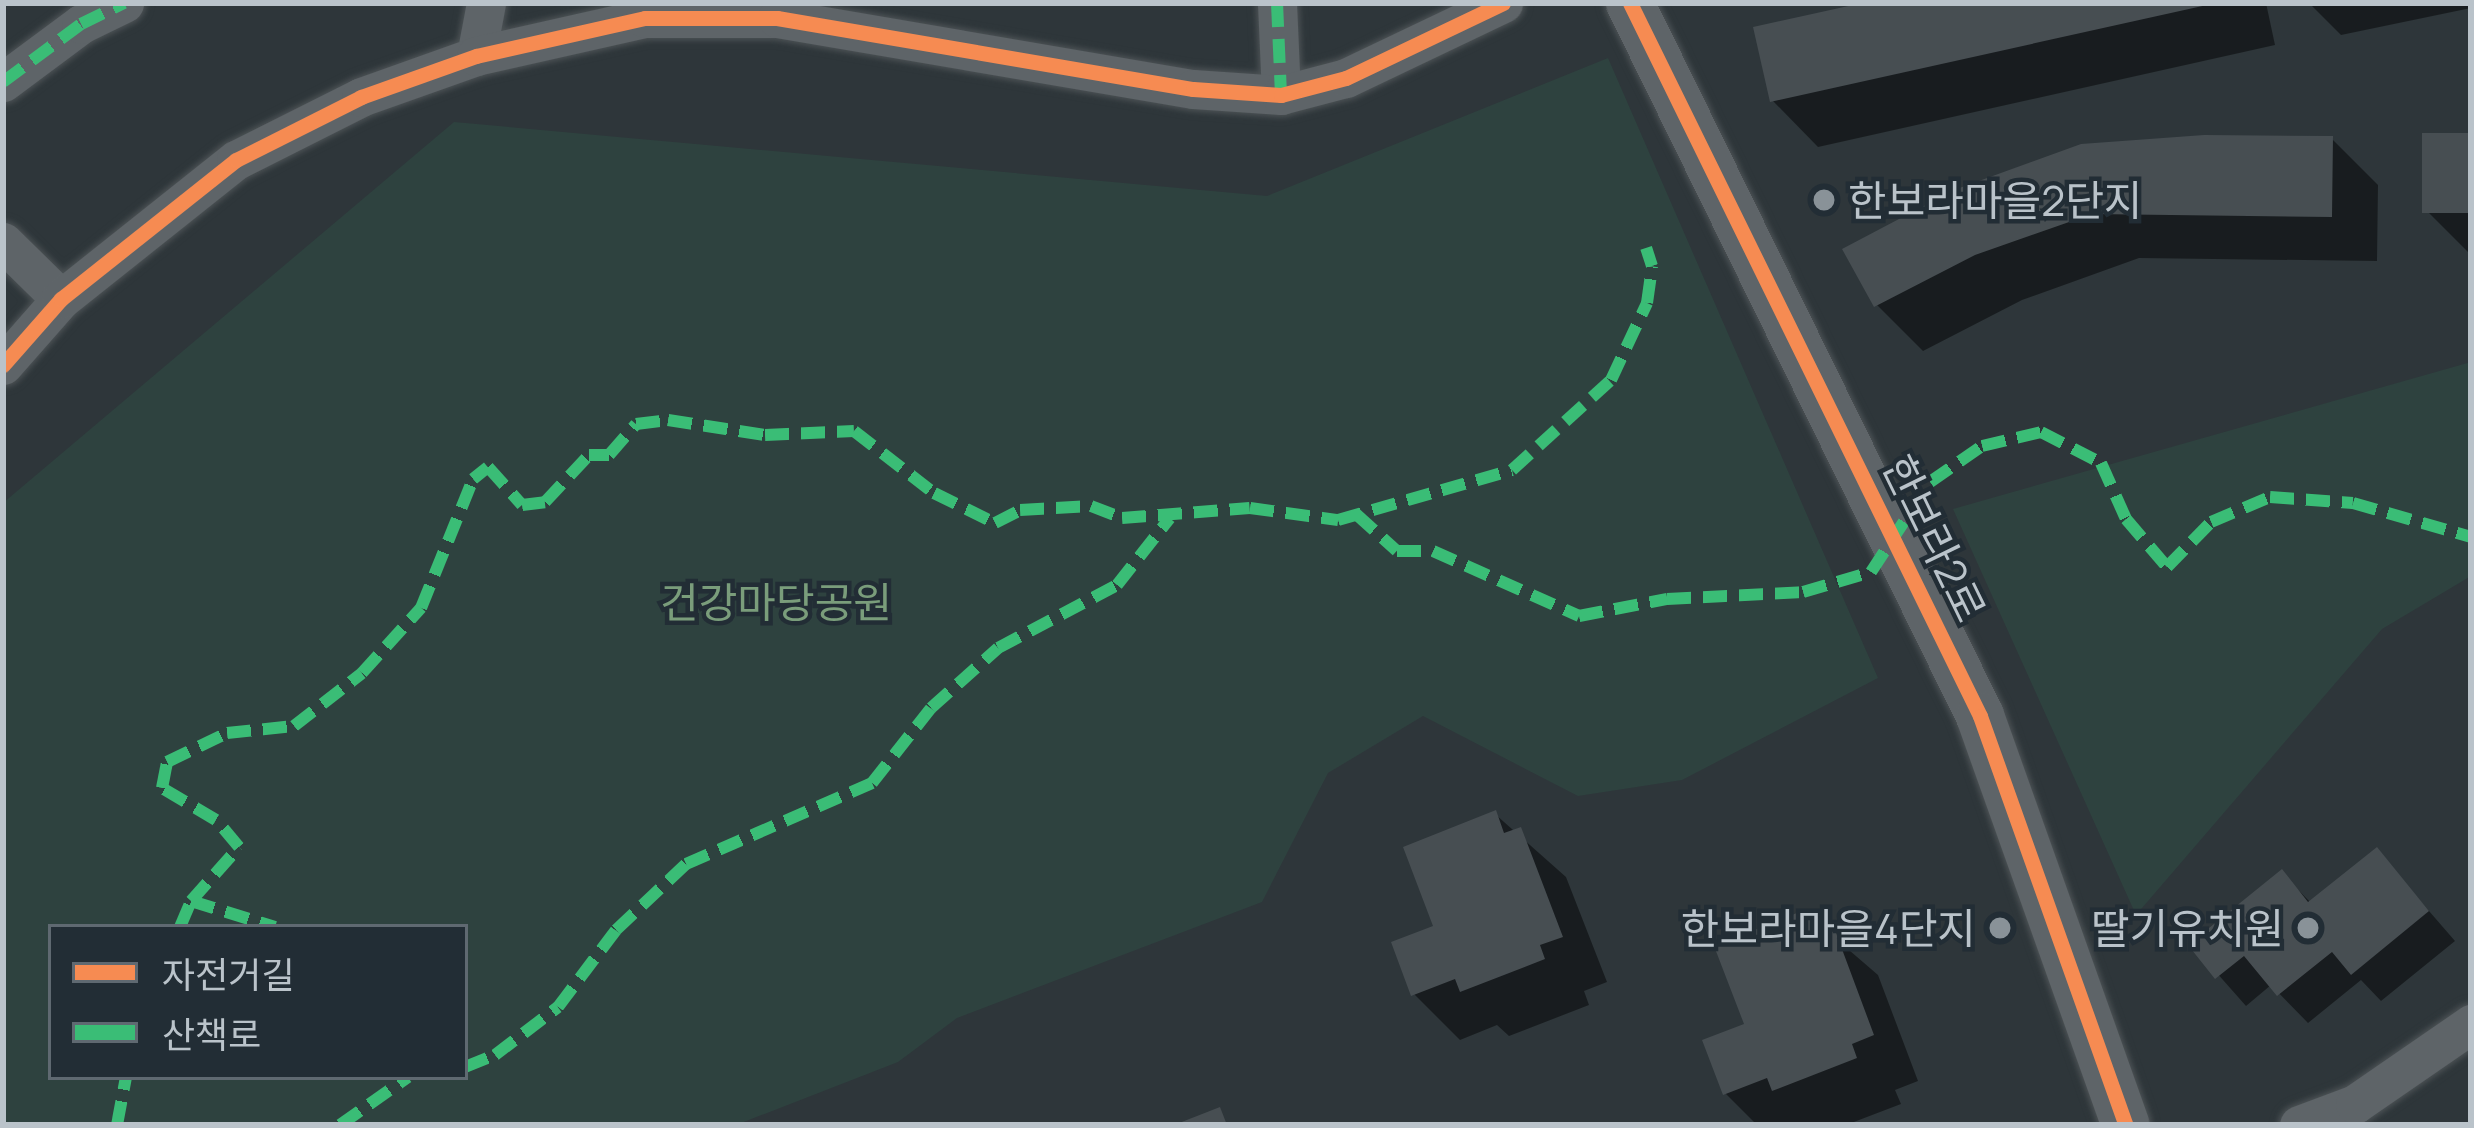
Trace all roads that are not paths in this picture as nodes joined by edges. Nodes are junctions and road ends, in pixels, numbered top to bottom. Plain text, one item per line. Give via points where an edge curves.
1 (124, 3) edge
2 (486, 3) edge
3 (1277, 3) edge
4 (1503, 3) edge
5 (1630, 3) edge
6 (647, 11) edge
7 (476, 56) junction
8 (3, 82) edge
9 (1281, 95) junction
10 (3, 242) edge
11 (61, 298) junction
12 (3, 365) edge
13 (2471, 1024) edge
14 (2126, 1125) edge
15 (2300, 1125) edge

1 - 8 street via 80,24
2 - 7 street
3 - 9 street
4 - 9 street via 1346,78
5 - 14 street, 한보라2로 via 1980,716
6 - 7 street
6 - 9 street via 777,18 1193,89
7 - 11 street via 361,98 236,160
10 - 11 street
11 - 12 street
13 - 15 street via 2355,1104

